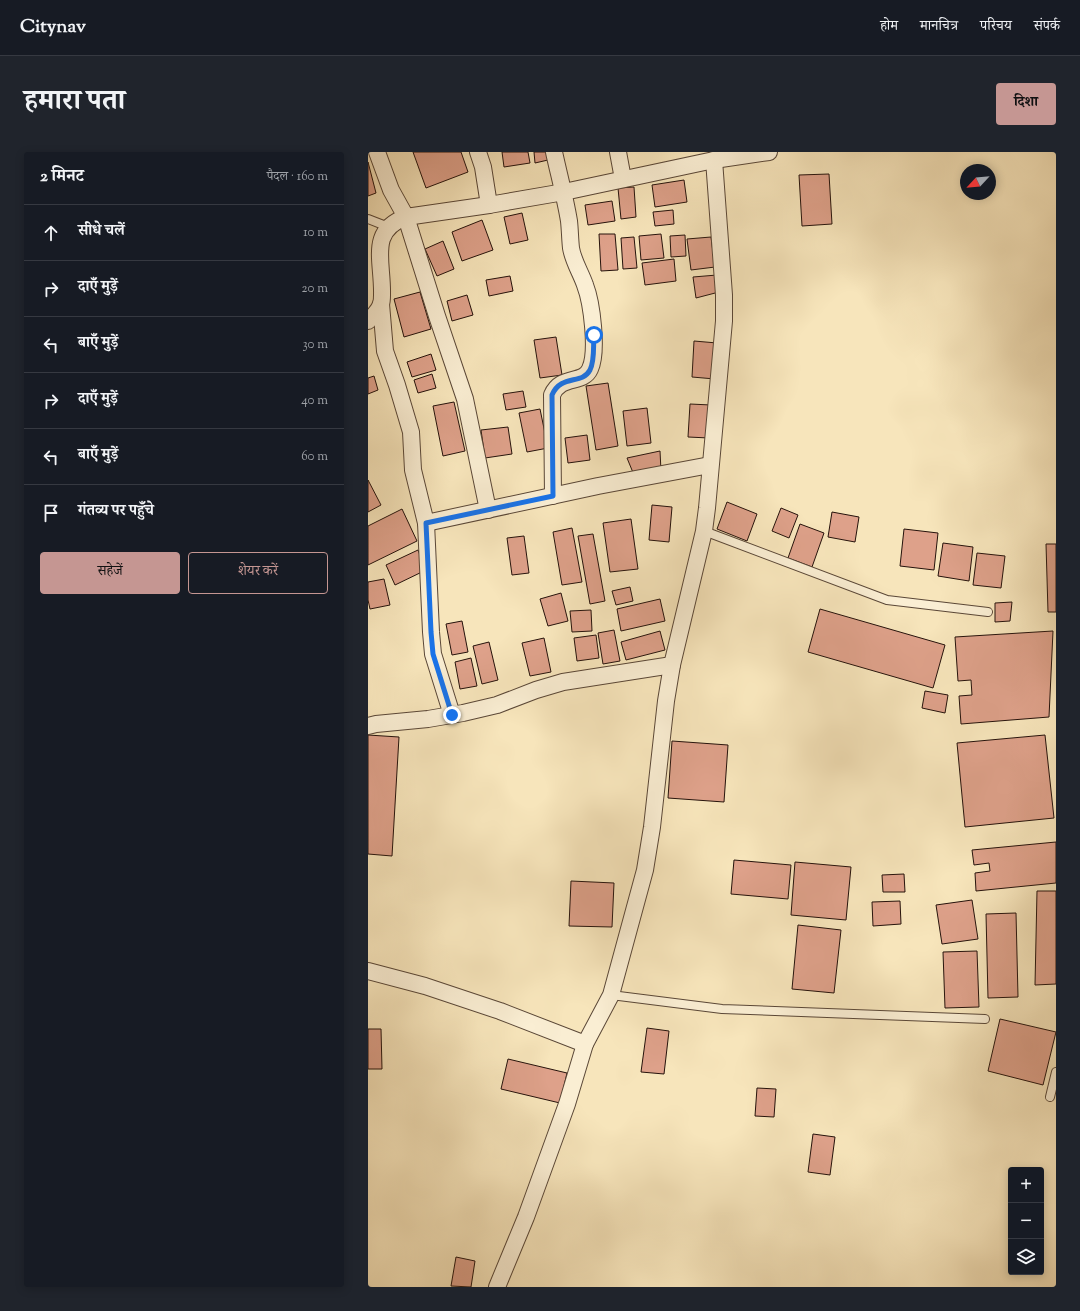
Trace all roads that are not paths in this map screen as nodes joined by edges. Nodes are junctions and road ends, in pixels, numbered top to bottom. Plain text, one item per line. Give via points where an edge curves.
1 (377, 152) edge
2 (478, 152) edge
3 (554, 152) edge
4 (618, 152) edge
5 (768, 152) edge
6 (714, 160) junction
7 (623, 179) junction
8 (564, 192) junction
9 (489, 205) junction
10 (406, 217) junction
11 (368, 219) edge
12 (386, 226) junction
13 (381, 304) junction
14 (368, 321) edge
15 (710, 465) junction
16 (553, 496) junction
17 (488, 510) junction
18 (426, 523) junction
19 (704, 531) junction
20 (988, 612) dead end
21 (672, 665) junction
22 (452, 715) junction
23 (368, 726) edge
24 (368, 972) edge
25 (611, 995) junction
26 (985, 1019) dead end
27 (585, 1044) junction
28 (1056, 1072) edge
29 (1050, 1097) dead end
30 (497, 1287) edge

1 - 10 street
2 - 9 street
3 - 8 street
4 - 7 street
5 - 6 street
6 - 7 street
6 - 15 street via 724,321
7 - 8 street
8 - 9 street
8 - 16 street via 571,247 586,287 594,335 590,371 561,384 555,388 552,395
9 - 10 street
10 - 12 street
10 - 17 street via 465,399
11 - 12 lane
12 - 13 street via 376,250 382,283
13 - 14 street via 376,314
13 - 18 street via 385,351 409,426 413,470
15 - 16 street
15 - 19 street
16 - 17 street
17 - 18 street
18 - 22 street via 433,654
19 - 20 lane via 887,600
19 - 21 street
21 - 22 street via 563,682 497,705
21 - 25 street via 646,870
22 - 23 street
24 - 27 street via 425,986 500,1011
25 - 26 lane via 722,1009
25 - 27 street
27 - 30 street via 565,1111
28 - 29 lane

